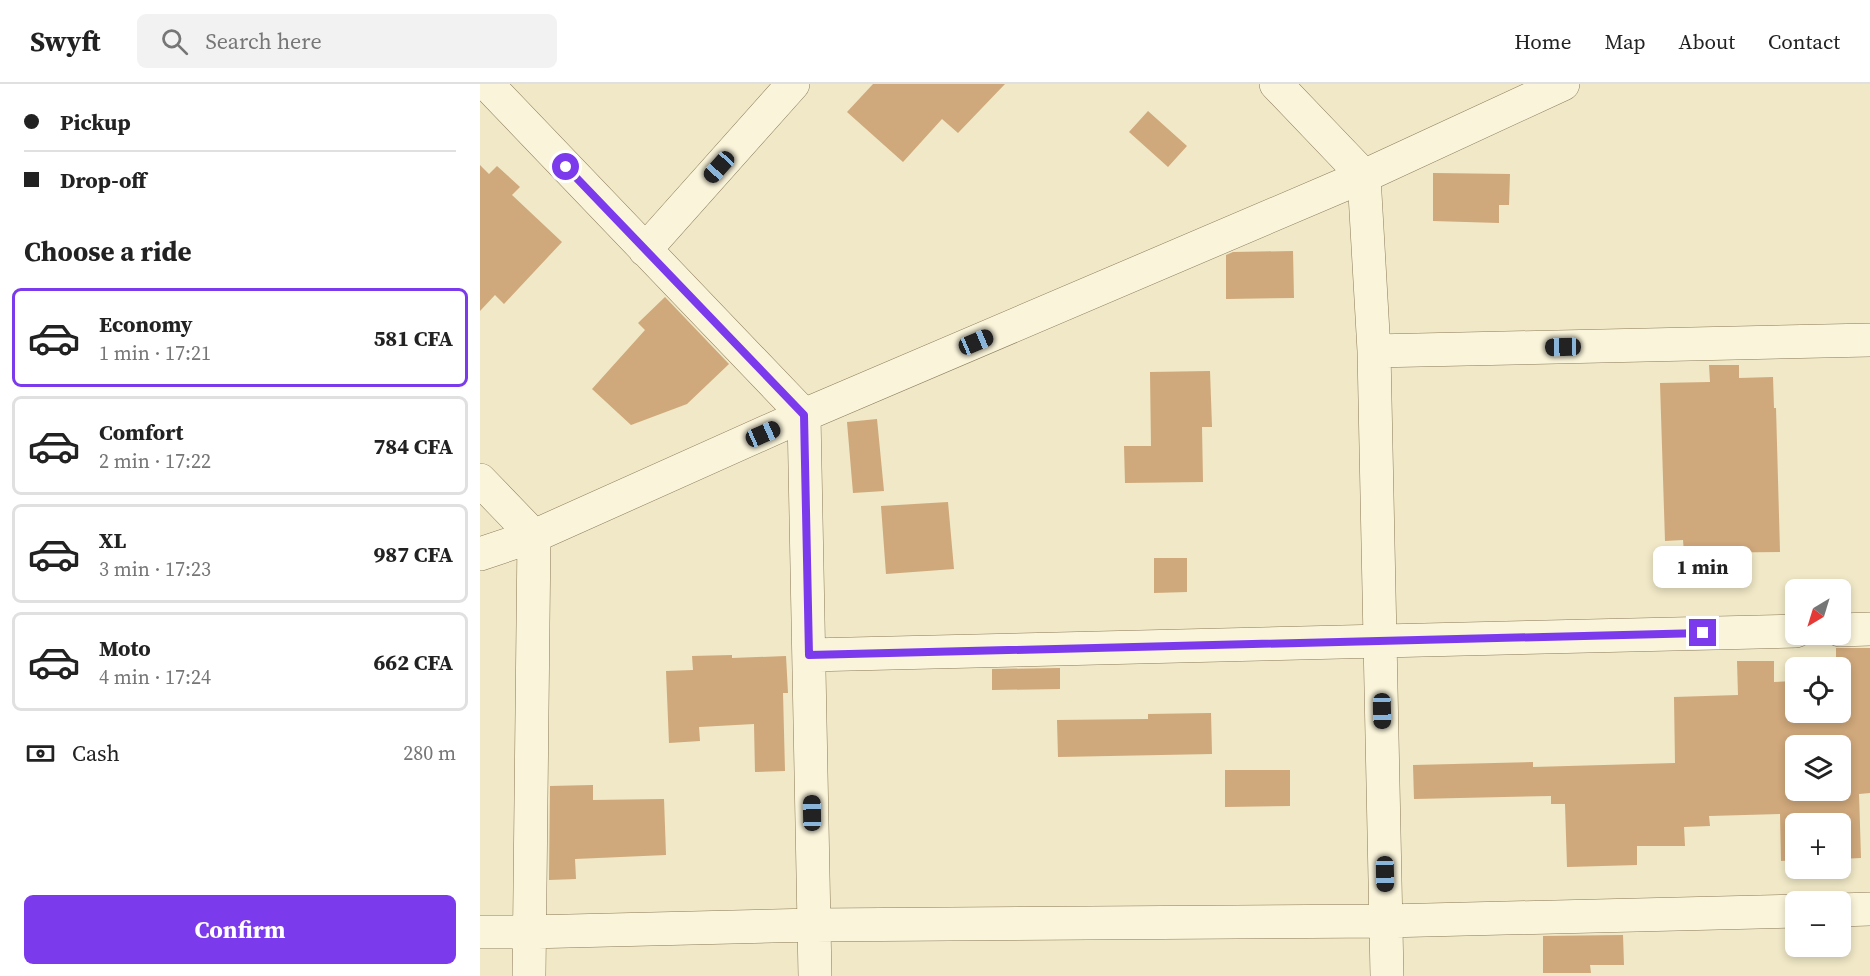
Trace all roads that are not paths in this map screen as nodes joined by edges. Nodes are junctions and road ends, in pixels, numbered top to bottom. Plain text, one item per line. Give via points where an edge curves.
1 (487, 84) edge
2 (794, 84) edge
3 (1276, 84) edge
4 (1563, 84) edge
5 (1364, 176) junction
6 (645, 250) junction
7 (1870, 340) edge
8 (1374, 351) junction
9 (804, 415) junction
10 (480, 480) edge
11 (534, 537) junction
12 (480, 554) edge
13 (1870, 629) edge
14 (1851, 630) edge
15 (1785, 631) edge
16 (1380, 641) junction
17 (809, 655) junction
18 (1851, 909) edge
19 (1870, 909) edge
20 (1785, 911) edge
21 (1386, 921) junction
22 (814, 926) junction
23 (480, 932) edge
24 (528, 932) junction
25 (529, 976) edge
26 (815, 976) edge
27 (1387, 976) edge

1 - 6 street
2 - 6 street
3 - 5 street
4 - 5 street
5 - 8 street
5 - 9 street
6 - 9 street
7 - 8 street
8 - 16 street
9 - 11 street
9 - 17 street
10 - 11 street
11 - 12 street
11 - 24 street
13 - 14 street
15 - 16 street
16 - 17 street
16 - 21 street
17 - 22 street
18 - 19 street
20 - 21 street
21 - 22 street
21 - 27 street
22 - 24 street
22 - 26 street
23 - 24 street
24 - 25 street

